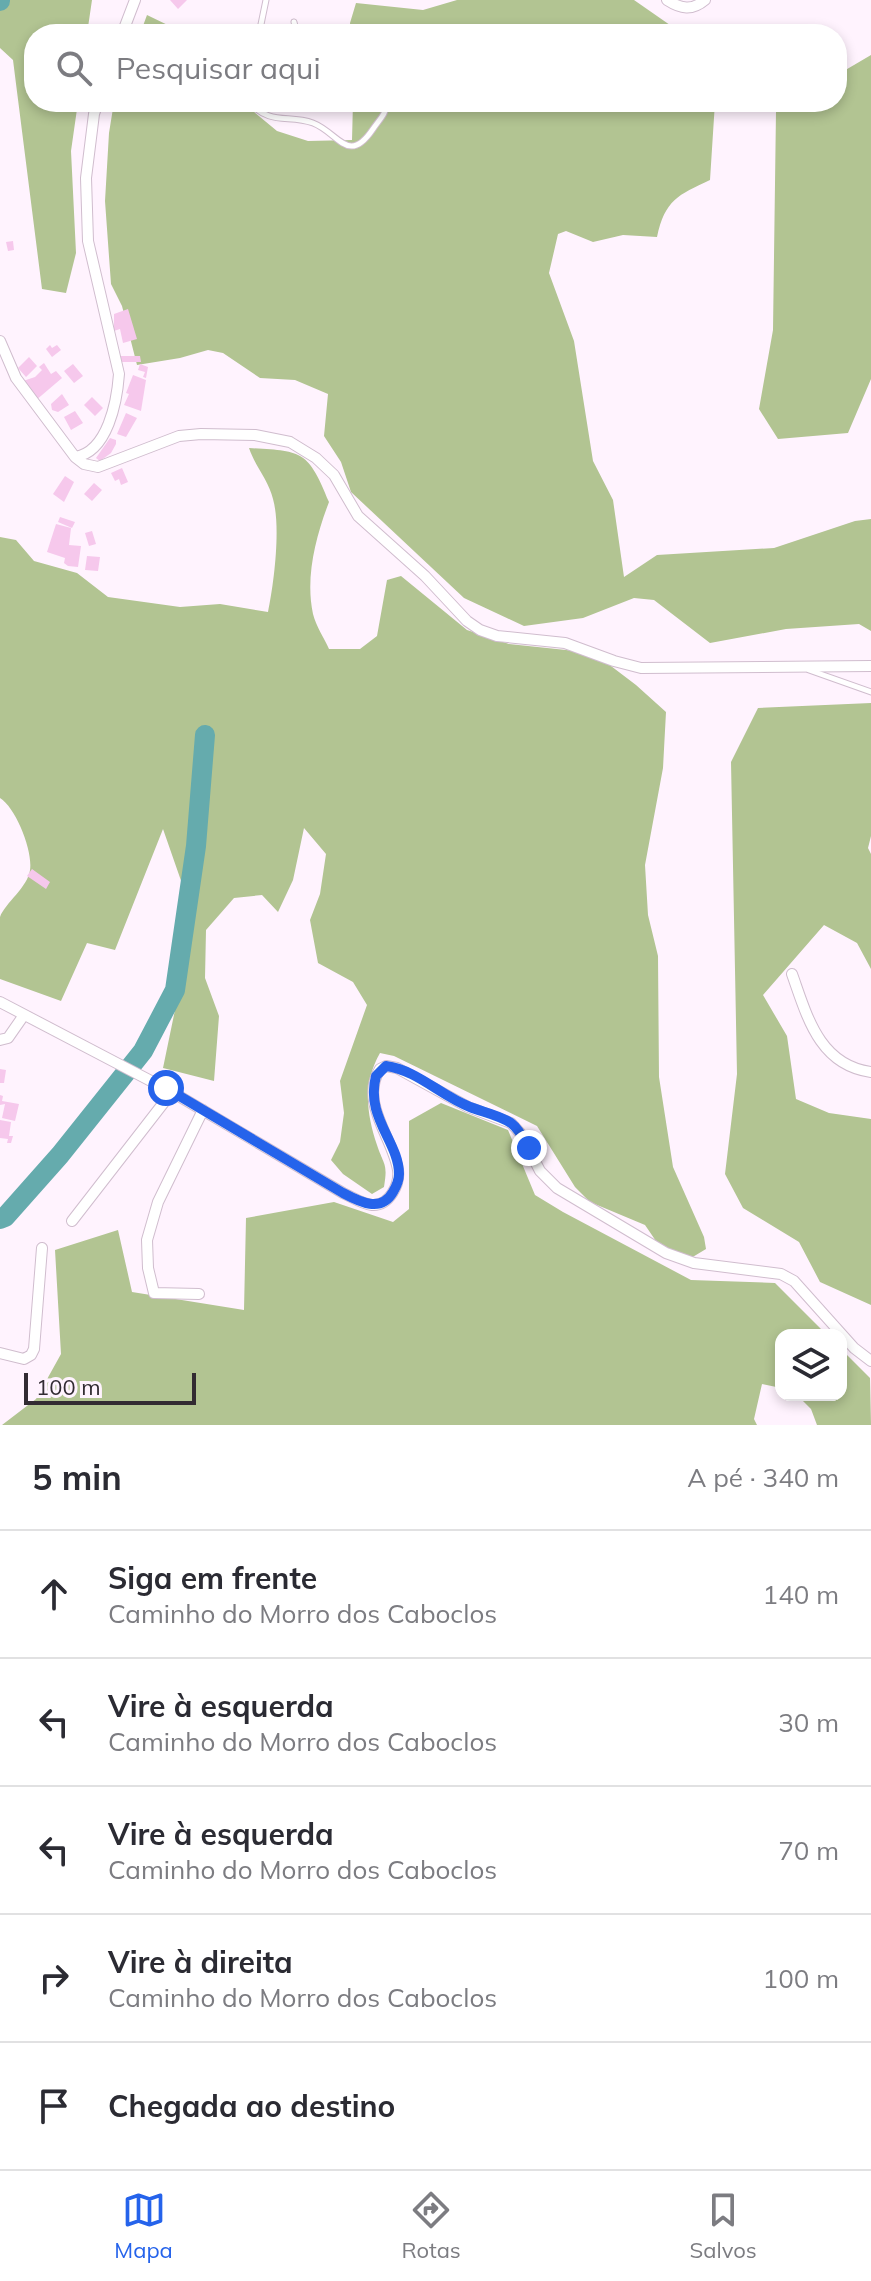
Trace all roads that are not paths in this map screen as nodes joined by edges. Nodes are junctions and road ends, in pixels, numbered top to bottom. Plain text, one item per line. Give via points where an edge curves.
1 (135, 0) edge
2 (266, 0) edge
3 (667, 0) edge
4 (705, 0) edge
5 (126, 24) edge
6 (261, 24) edge
7 (95, 112) edge
8 (261, 112) edge
9 (386, 112) edge
10 (0, 341) edge
11 (75, 457) junction
12 (797, 665) junction
13 (871, 666) edge
14 (871, 692) edge
15 (792, 974) dead end
16 (0, 1002) edge
17 (24, 1015) junction
18 (0, 1040) edge
19 (871, 1072) edge
20 (169, 1090) junction
21 (203, 1110) junction
22 (72, 1221) dead end
23 (42, 1248) dead end
24 (199, 1294) dead end
25 (0, 1353) edge
26 (871, 1361) edge

1 - 5 street
2 - 6 lane
3 - 4 street via 690,8
7 - 11 street via 86,178 88,241 119,374 117,397 99,440
8 - 9 lane via 317,125 353,146 364,142
10 - 11 street via 16,378
11 - 12 street via 98,467 179,436 279,438 316,458 334,475 358,516 480,630 565,643 641,668
12 - 13 street
12 - 14 lane
15 - 19 street via 812,1030 824,1047 849,1067
16 - 17 street
17 - 18 street via 8,1038
17 - 20 street
20 - 21 street
20 - 22 street
21 - 24 street via 158,1202 147,1240 154,1293
21 - 26 street via 359,1201 382,1204 399,1175 379,1122 373,1086 380,1069 397,1068 468,1107 511,1123 540,1171 557,1188 666,1253 694,1263 781,1274 794,1281
23 - 25 street via 34,1349 24,1359

